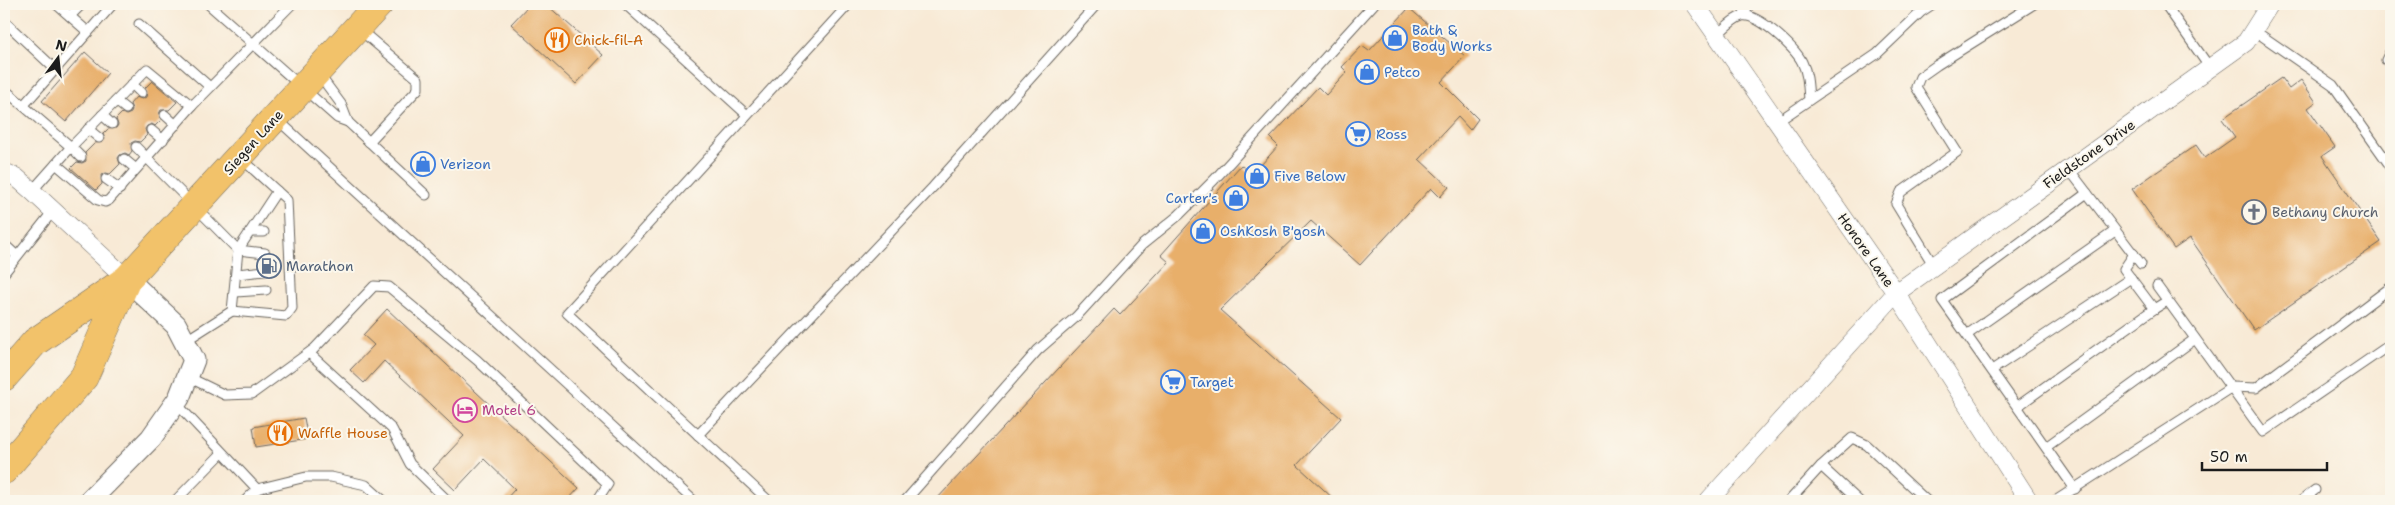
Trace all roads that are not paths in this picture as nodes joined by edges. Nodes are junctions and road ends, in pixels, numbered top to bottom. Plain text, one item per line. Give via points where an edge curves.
1 (56, 4) edge
2 (82, 4) edge
3 (208, 4) edge
4 (378, 4) edge
5 (625, 4) edge
6 (849, 4) edge
7 (1098, 4) edge
8 (1374, 4) edge
9 (1695, 4) edge
10 (1750, 4) edge
11 (1933, 4) edge
12 (2034, 4) edge
13 (2165, 4) edge
14 (2270, 4) edge
15 (117, 5) edge
16 (286, 6) edge
17 (1743, 15) junction
18 (70, 16) junction
19 (4, 21) edge
20 (139, 24) dead end
21 (357, 27) junction
22 (2255, 31) junction
23 (88, 32) junction
24 (1717, 35) junction
25 (253, 43) junction
26 (2391, 50) edge
27 (2391, 62) edge
28 (2210, 68) junction
29 (55, 69) junction
30 (310, 79) junction
31 (132, 84) junction
32 (210, 87) junction
33 (4, 89) edge
34 (141, 92) dead end
35 (1809, 100) junction
36 (116, 101) junction
37 (22, 106) junction
38 (192, 106) junction
39 (126, 109) dead end
40 (746, 114) junction
41 (102, 115) junction
42 (165, 115) dead end
43 (275, 117) junction
44 (348, 122) junction
45 (1778, 122) junction
46 (112, 124) dead end
47 (176, 125) junction
48 (88, 129) junction
49 (151, 130) dead end
50 (99, 138) dead end
51 (163, 140) junction
52 (370, 142) junction
53 (70, 147) junction
54 (136, 147) dead end
55 (81, 157) dead end
56 (146, 157) junction
57 (239, 157) junction
58 (124, 159) dead end
59 (56, 164) junction
60 (2391, 167) edge
61 (2068, 168) junction
62 (136, 169) junction
63 (4, 172) edge
64 (106, 179) dead end
65 (120, 189) junction
66 (277, 190) junction
67 (32, 191) junction
68 (2087, 193) junction
69 (426, 195) dead end
70 (194, 206) junction
71 (53, 211) junction
72 (2115, 231) junction
73 (250, 232) junction
74 (264, 232) dead end
75 (4, 244) edge
76 (238, 250) junction
77 (264, 254) dead end
78 (2134, 254) junction
79 (17, 256) junction
80 (2141, 264) dead end
81 (1934, 266) junction
82 (265, 271) dead end
83 (4, 273) edge
84 (237, 274) junction
85 (2131, 278) junction
86 (127, 279) junction
87 (2157, 286) dead end
88 (2391, 287) edge
89 (266, 290) dead end
90 (236, 292) junction
91 (1896, 293) junction
92 (2167, 301) junction
93 (2154, 309) junction
94 (232, 311) junction
95 (1968, 334) junction
96 (2196, 339) junction
97 (184, 341) junction
98 (2391, 344) edge
99 (309, 353) junction
100 (1992, 370) junction
101 (188, 376) junction
102 (4, 377) edge
103 (2232, 387) junction
104 (176, 403) junction
105 (2018, 406) junction
106 (698, 435) junction
107 (2046, 447) junction
108 (222, 452) junction
109 (1821, 466) junction
110 (4, 470) edge
111 (2075, 488) junction
112 (256, 489) junction
113 (2315, 490) dead end
114 (89, 501) edge
115 (175, 501) edge
116 (245, 501) edge
117 (384, 501) edge
118 (448, 501) edge
119 (597, 501) edge
120 (694, 501) edge
121 (769, 501) edge
122 (905, 501) edge
123 (1708, 501) edge
124 (1789, 501) edge
125 (1859, 501) edge
126 (1928, 501) edge
127 (2029, 501) edge
128 (2055, 501) edge
129 (2300, 501) edge

1 - 18 lane
2 - 18 lane
3 - 25 lane
4 - 21 main road, Siegen Lane
5 - 40 lane
6 - 40 lane
7 - 106 lane via 933,187
8 - 122 lane via 1214,180 1179,215 1142,245 1076,317 1038,350
9 - 24 street, Honore Lane
10 - 17 lane
11 - 35 lane via 1877,54
12 - 81 lane via 1937,65 1920,77 1916,87 1957,152 1901,192 1896,204
13 - 28 lane
14 - 22 street, Fieldstone Drive
15 - 23 lane
16 - 25 lane
17 - 24 lane
17 - 35 lane via 1756,18 1788,44 1801,60 1807,76
18 - 23 lane
19 - 29 lane
20 - 32 lane
21 - 30 main road, Siegen Lane
21 - 52 lane via 418,79 418,89
22 - 28 street, Fieldstone Drive via 2246,42
22 - 60 lane via 2332,85
23 - 29 lane
24 - 45 street, Honore Lane
25 - 30 lane
25 - 32 lane
26 - 27 lane via 2386,60
28 - 61 street, Fieldstone Drive
29 - 37 lane
30 - 43 main road, Siegen Lane
30 - 44 lane via 341,104
30 - 44 lane via 337,118
31 - 34 lane
31 - 36 lane
31 - 38 lane via 147,69
32 - 38 lane
33 - 37 lane
35 - 45 lane
36 - 39 lane
36 - 41 lane
37 - 53 lane
38 - 47 lane
40 - 106 lane via 567,313
41 - 46 lane
41 - 48 lane
42 - 47 lane
43 - 57 main road, Siegen Lane
43 - 120 lane
44 - 52 lane
45 - 91 street, Honore Lane
47 - 51 lane
48 - 50 lane
48 - 53 lane
49 - 51 lane
51 - 56 lane
52 - 69 lane
53 - 55 lane
53 - 59 lane
54 - 56 lane
56 - 62 lane
56 - 70 lane
57 - 66 lane
57 - 70 main road, Siegen Lane
58 - 62 lane
59 - 65 lane via 101,202 109,200
59 - 67 lane
61 - 68 lane
61 - 81 street, Fieldstone Drive
62 - 65 lane
63 - 67 street
64 - 65 lane
66 - 73 lane
66 - 94 lane via 287,200 287,288 292,308 286,316
67 - 71 street
68 - 72 lane
68 - 95 lane via 1942,300
70 - 76 lane
70 - 86 main road, Siegen Lane
71 - 79 lane
71 - 86 street
72 - 78 lane
72 - 95 lane
73 - 74 lane
73 - 76 lane
75 - 79 lane
76 - 77 lane
76 - 84 lane
78 - 80 lane
78 - 85 lane via 2124,269
79 - 83 lane
81 - 91 street, Fieldstone Drive
82 - 84 lane
84 - 90 lane
85 - 93 lane
85 - 100 lane
86 - 97 street via 176,324
86 - 102 main road, Siegen Lane via 35,342
86 - 110 main road, Siegen Lane via 84,377
87 - 92 lane
88 - 103 lane via 2256,388
89 - 90 lane
90 - 94 lane
91 - 123 street, Fieldstone Drive
91 - 127 street, Honore Lane
92 - 93 lane
92 - 96 lane
93 - 105 lane
94 - 97 lane
95 - 100 lane
96 - 103 lane
96 - 107 lane
97 - 101 street via 194,360
98 - 103 lane via 2263,432
99 - 101 lane via 252,394 225,395
99 - 118 lane via 392,429 410,464
99 - 119 lane via 374,286 389,288 477,360 608,484
100 - 105 lane
101 - 104 street
103 - 111 lane
104 - 108 lane
104 - 114 street via 151,438
105 - 107 lane
106 - 121 lane
107 - 111 lane
108 - 112 lane
108 - 115 lane
109 - 124 lane
109 - 125 lane
109 - 126 lane via 1852,438 1867,445
111 - 128 lane
112 - 116 lane
112 - 117 lane via 306,477 331,477 366,485
113 - 129 lane

